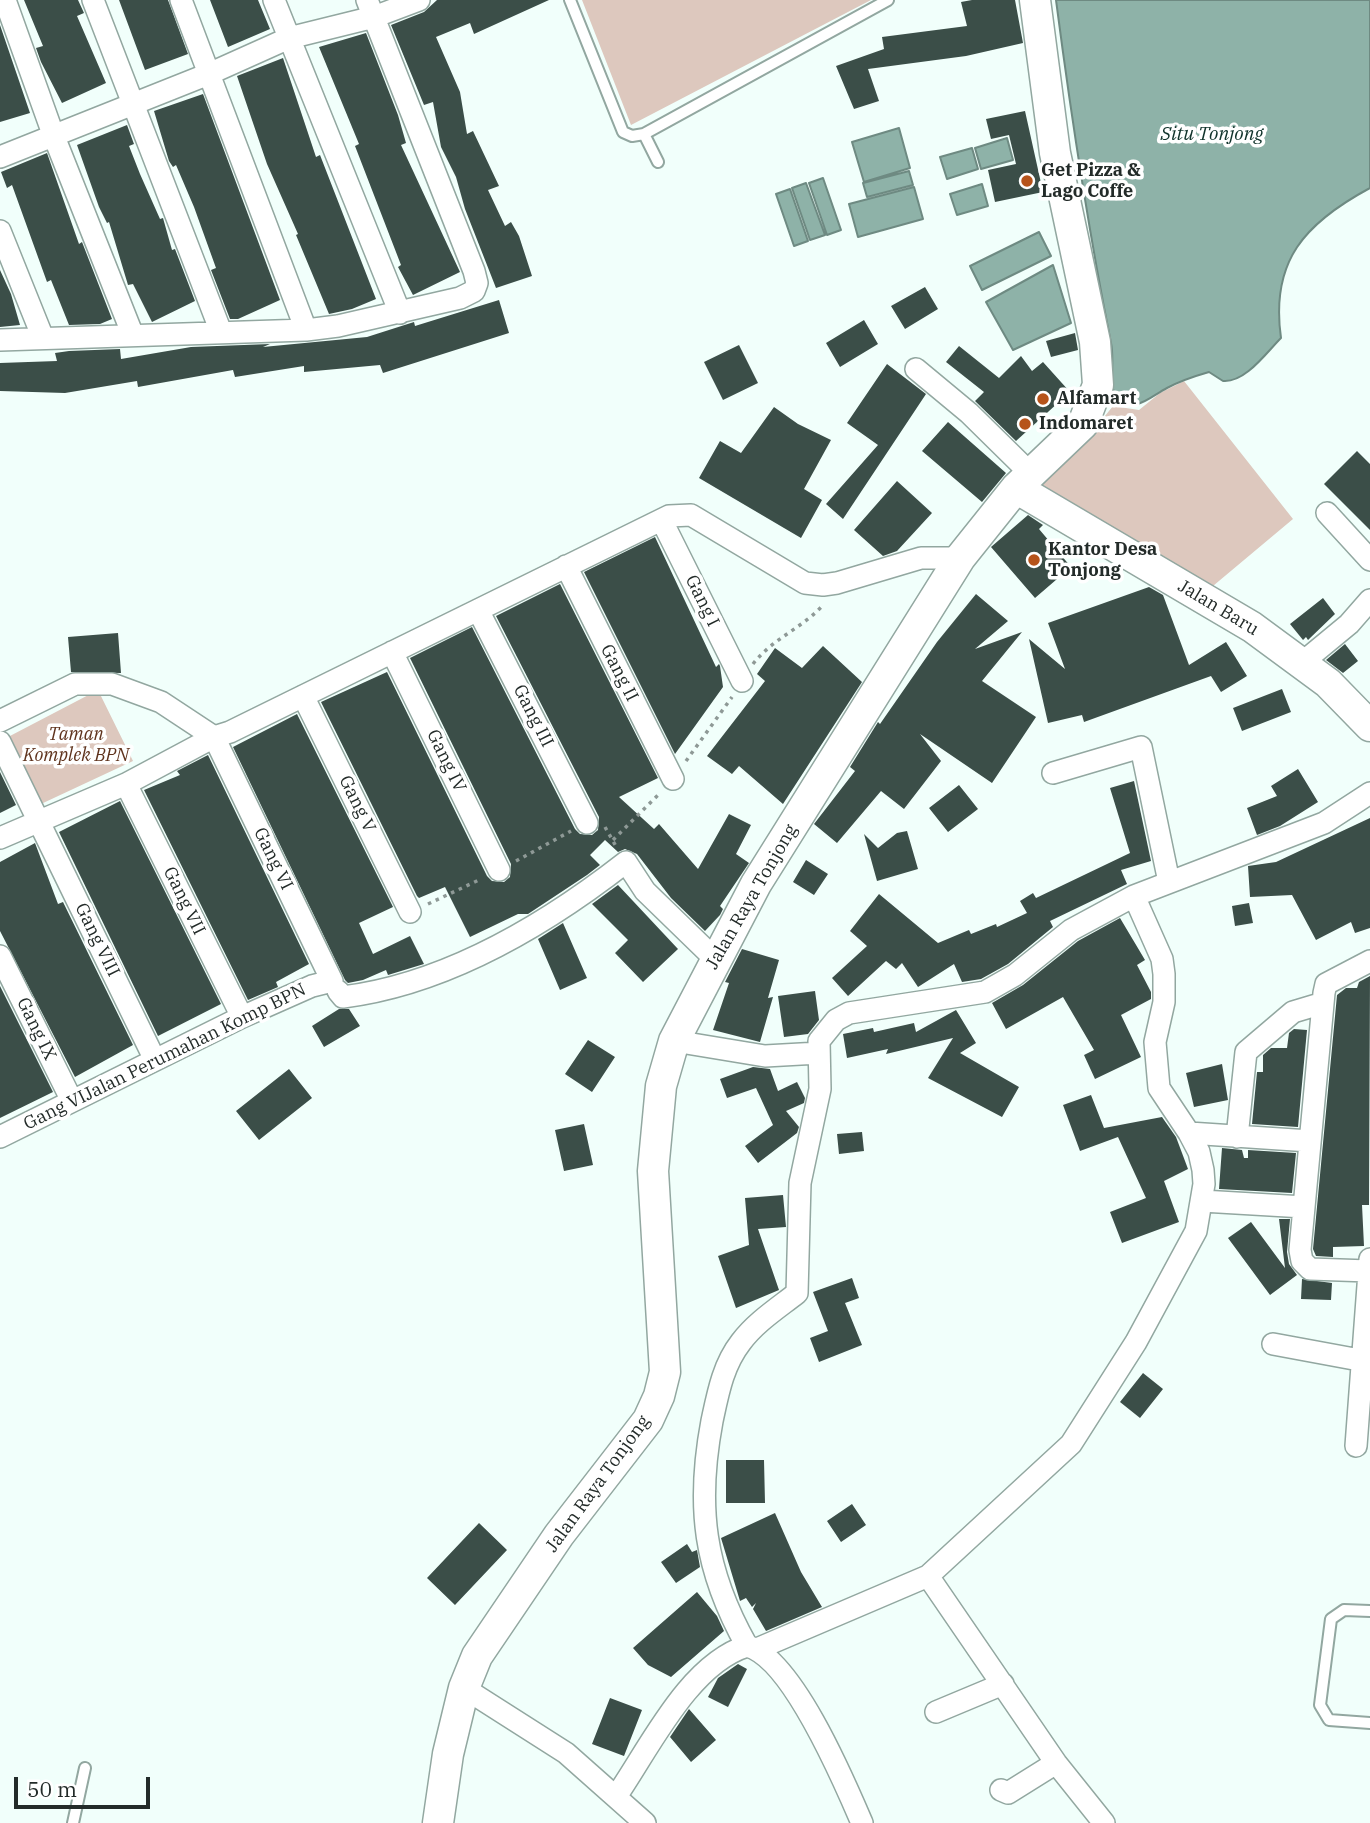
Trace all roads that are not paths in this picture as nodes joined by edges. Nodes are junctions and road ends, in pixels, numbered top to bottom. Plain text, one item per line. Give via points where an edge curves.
1 (5, 0) edge
2 (93, 0) edge
3 (181, 0) edge
4 (274, 0) edge
5 (419, 0) edge
6 (570, 0) edge
7 (888, 0) edge
8 (1035, 0) edge
9 (370, 9) edge
10 (289, 38) junction
11 (211, 73) junction
12 (133, 102) junction
13 (53, 134) junction
14 (644, 134) junction
15 (0, 157) edge
16 (658, 162) dead end
17 (0, 230) edge
18 (400, 313) junction
19 (306, 330) junction
20 (221, 332) junction
21 (132, 334) junction
22 (43, 338) junction
23 (0, 340) edge
24 (915, 369) dead end
25 (1023, 481) junction
26 (1327, 513) dead end
27 (662, 520) junction
28 (960, 558) junction
29 (1370, 561) edge
30 (566, 566) junction
31 (1370, 600) edge
32 (478, 610) junction
33 (392, 652) junction
34 (1303, 662) junction
35 (742, 681) road end
36 (303, 696) junction
37 (0, 720) edge
38 (1370, 726) edge
39 (214, 737) junction
40 (0, 742) edge
41 (1053, 773) dead end
42 (673, 779) road end
43 (126, 784) junction
44 (1370, 793) edge
45 (38, 821) junction
46 (587, 823) road end
47 (0, 838) edge
48 (499, 870) dead end
49 (1169, 882) junction
50 (1134, 896) junction
51 (410, 912) dead end
52 (0, 956) edge
53 (715, 959) junction
54 (1370, 961) edge
55 (335, 986) junction
56 (1323, 1003) junction
57 (242, 1017) junction
58 (674, 1041) junction
59 (819, 1053) junction
60 (155, 1060) junction
61 (72, 1101) junction
62 (1189, 1133) junction
63 (0, 1137) edge
64 (1237, 1137) junction
65 (1310, 1141) junction
66 (1202, 1200) junction
67 (1304, 1207) junction
68 (1369, 1264) edge
69 (1273, 1344) dead end
70 (1366, 1362) edge
71 (1365, 1402) edge
72 (1356, 1446) dead end
73 (928, 1576) junction
74 (1370, 1611) edge
75 (752, 1648) junction
76 (1003, 1684) junction
77 (475, 1696) junction
78 (936, 1712) dead end
79 (1370, 1723) edge
80 (1056, 1763) junction
81 (85, 1768) dead end
82 (1001, 1790) dead end
83 (617, 1795) junction
84 (73, 1823) edge
85 (438, 1823) edge
86 (645, 1823) edge
87 (862, 1823) edge
88 (1104, 1823) edge

1 - 13 street
2 - 12 street
3 - 11 street
4 - 10 street
5 - 9 street
6 - 14 lane via 623,132
7 - 14 lane
8 - 25 main road, Jalan Raya Tonjong via 1055,153 1095,342 1098,385 1083,424
9 - 10 street
9 - 18 street via 477,283 474,291 460,298
10 - 11 street
10 - 18 street
11 - 12 street
11 - 19 street
12 - 13 street
12 - 20 street
13 - 15 street
13 - 21 street
14 - 16 lane
17 - 22 street
18 - 19 street
19 - 20 street
20 - 21 street
21 - 22 street
22 - 23 street
24 - 25 street via 969,413
25 - 28 main road, Jalan Raya Tonjong
25 - 34 main road, Jalan Baru
26 - 29 street
27 - 28 street via 679,514 691,516 805,583 837,583 921,558
27 - 30 street
27 - 35 street, Gang I
28 - 53 main road, Jalan Raya Tonjong via 756,884
30 - 32 street
30 - 42 street, Gang II
31 - 34 street
32 - 33 street
32 - 46 street, Gang III
33 - 36 street
33 - 48 street, Gang IV
34 - 38 main road, Jalan Baru
36 - 39 street
36 - 51 street, Gang V
37 - 39 street via 75,684 112,684 161,702
39 - 43 street
39 - 55 street, Gang VI
40 - 45 street, Gang VIII
41 - 49 street via 1141,747
43 - 45 street
43 - 57 street, Gang VII
44 - 49 street via 1324,823
45 - 47 street
45 - 60 street, Gang VIII
49 - 50 street
50 - 59 street via 1071,930 985,992 849,1013 826,1031
50 - 62 street via 1162,959 1164,974 1156,1042 1158,1088
52 - 61 street, Gang IX
53 - 55 street via 645,891 626,862 537,923 436,975 343,997
53 - 58 main road, Jalan Raya Tonjong
54 - 56 street via 1326,984
55 - 57 street, Gang VIJalan Perumahan Komp BPN via 312,986
56 - 64 street via 1293,1013 1246,1052
56 - 65 street
57 - 60 street, Gang VIJalan Perumahan Komp BPN
58 - 59 street via 765,1056
58 - 77 main road, Jalan Raya Tonjong via 661,1086 654,1143 665,1372 659,1396 648,1420 559,1535 477,1656
59 - 75 street via 820,1089 800,1183 797,1293 740,1342 722,1374 704,1474 708,1554 732,1617
60 - 61 street, Gang VIJalan Perumahan Komp BPN
61 - 63 street, Gang VIJalan Perumahan Komp BPN
62 - 64 street
62 - 66 street via 1203,1170
64 - 65 street
65 - 67 street
66 - 67 street
66 - 73 street via 1196,1231 1136,1342 1071,1444
67 - 68 street via 1302,1262 1310,1269
68 - 70 street
69 - 70 street
70 - 71 street
71 - 72 street
73 - 75 street
73 - 76 street
74 - 79 lane via 1344,1610 1331,1619 1320,1704 1329,1720
75 - 83 street via 719,1659 692,1684
75 - 87 street via 768,1657 798,1696 829,1749
76 - 78 street
76 - 80 street
77 - 83 street via 566,1753
77 - 85 main road, Jalan Raya Tonjong via 448,1754
80 - 82 street via 1008,1793
80 - 88 street
81 - 84 lane
83 - 86 street

